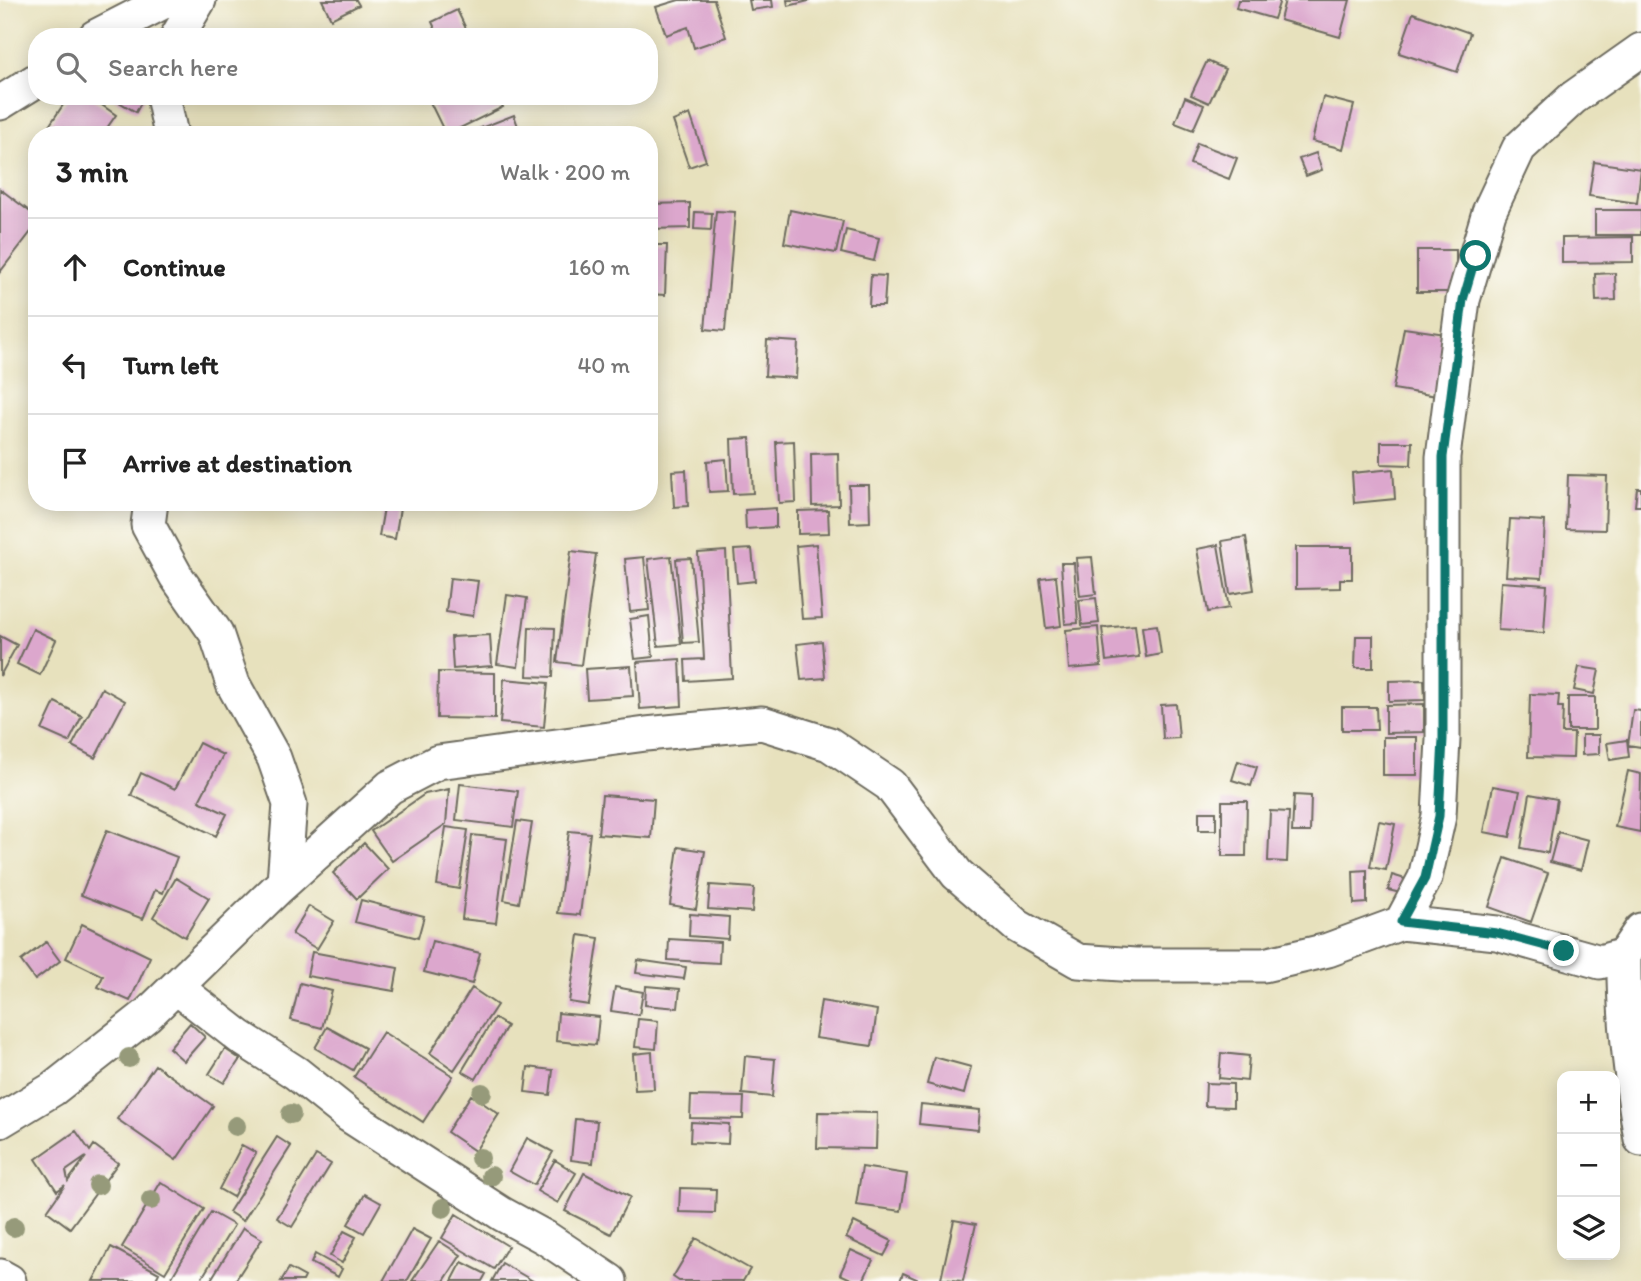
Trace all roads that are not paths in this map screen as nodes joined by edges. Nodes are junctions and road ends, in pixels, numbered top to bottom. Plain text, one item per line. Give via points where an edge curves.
1 (167, 0) edge
2 (199, 0) edge
3 (113, 28) edge
4 (182, 28) edge
5 (1641, 50) edge
6 (28, 86) edge
7 (0, 103) edge
8 (165, 105) edge
9 (169, 126) edge
10 (150, 511) edge
11 (284, 882) junction
12 (1401, 922) junction
13 (1633, 943) edge
14 (176, 987) junction
15 (0, 1121) edge
16 (1641, 1139) edge
17 (0, 1276) edge
18 (9, 1281) edge
19 (610, 1281) edge

1 - 3 street
2 - 4 street
5 - 12 street via 1573,98 1519,148 1489,212 1463,300 1443,457 1439,816 1425,878
6 - 7 street
8 - 9 street
10 - 11 street via 148,525 216,633 233,684 274,758 290,804
11 - 12 street via 390,787 438,762 762,723 829,744 890,785 957,874 1017,926 1078,961 1264,965 1328,950
11 - 14 street
12 - 13 street via 1497,933 1600,962
13 - 16 street via 1623,994
14 - 15 street via 53,1089
14 - 19 street via 349,1116
17 - 18 street

